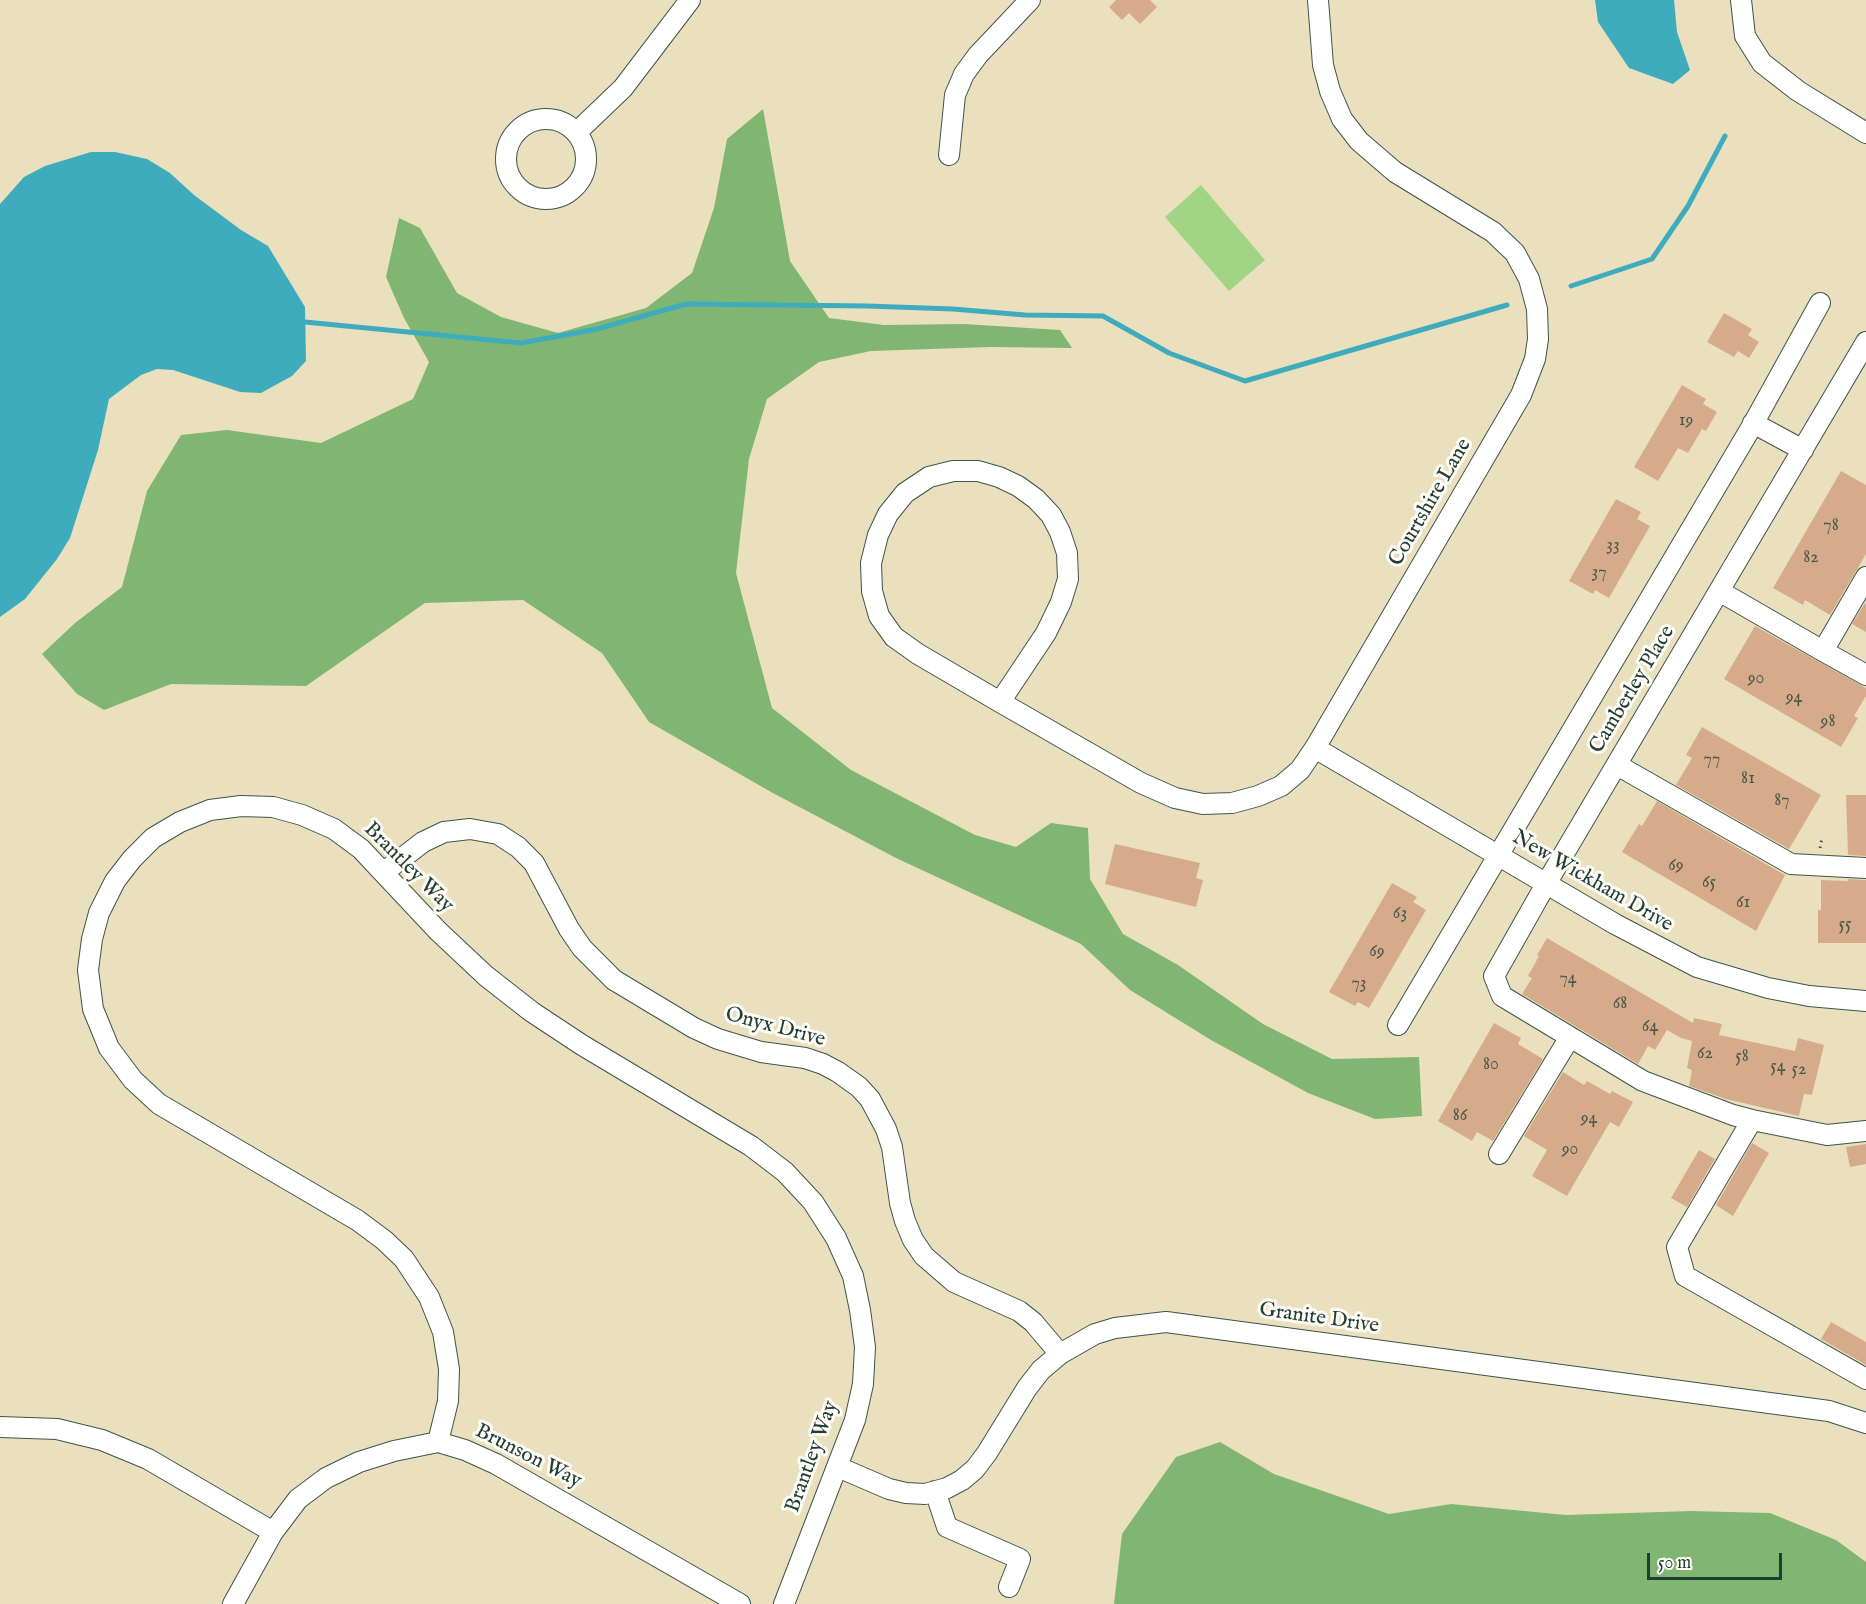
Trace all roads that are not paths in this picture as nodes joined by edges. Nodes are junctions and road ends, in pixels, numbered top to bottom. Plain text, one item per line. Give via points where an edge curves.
1 (690, 0) edge
2 (1030, 0) edge
3 (1318, 0) edge
4 (1741, 0) edge
5 (577, 132) junction
6 (1866, 133) edge
7 (949, 155) dead end
8 (1820, 303) dead end
9 (1866, 342) edge
10 (1753, 423) junction
11 (1803, 450) junction
12 (1866, 577) edge
13 (1719, 591) junction
14 (1823, 651) junction
15 (1866, 675) edge
16 (1000, 702) junction
17 (1316, 748) junction
18 (1617, 765) junction
19 (1499, 856) junction
20 (1866, 868) edge
21 (384, 872) junction
22 (1546, 884) junction
23 (1866, 1001) edge
24 (1398, 1025) dead end
25 (1570, 1037) junction
26 (1752, 1120) junction
27 (1866, 1131) edge
28 (1499, 1154) dead end
29 (1060, 1354) junction
30 (1866, 1379) edge
31 (1866, 1423) edge
32 (0, 1427) edge
33 (438, 1442) junction
34 (838, 1467) junction
35 (935, 1491) junction
36 (273, 1532) junction
37 (1008, 1587) dead end
38 (233, 1604) edge
39 (740, 1604) edge
40 (784, 1604) edge

1 - 5 street via 623,88
2 - 7 street via 964,74 955,95
3 - 17 street, Courtshire Lane via 1323,65 1342,119 1382,162 1493,232 1515,253 1529,279 1537,309 1538,339 1531,371 1510,415
4 - 6 street via 1745,36 1762,63 1798,91
5 - 5 street via 584,143 586,162 581,180 573,190 550,200 538,199 515,185 508,173 508,146 525,124 552,119
8 - 10 street, Camberley Place
9 - 11 street, Camberley Place
10 - 11 street
10 - 19 street, Camberley Place
11 - 13 street, Camberley Place
12 - 14 street
13 - 14 street
13 - 18 street, Camberley Place
14 - 15 street
16 - 16 street, Courtshire Lane via 894,637 879,616 872,591 871,563 878,536 905,492 928,477 978,471 1018,486 1051,514 1067,553 1068,579 1061,602 1046,633
16 - 17 street, Courtshire Lane via 1141,783 1175,798 1203,804 1232,803 1281,786 1300,770
17 - 19 street, New Wickham Drive
18 - 20 street via 1791,864
18 - 22 street, Camberley Place
19 - 22 street, New Wickham Drive
19 - 24 street, Camberley Place
21 - 29 street, Onyx Drive via 423,842 444,832 470,829 498,834 534,862 569,929 614,980 718,1040 805,1058 838,1072 870,1099 886,1130 905,1221 924,1256 954,1282 1019,1311
21 - 33 street, Brantley Way via 334,829 302,815 273,807 210,810 153,838 115,881 99,913 88,970 93,1009 109,1048 132,1080 159,1104 357,1220 404,1259 429,1297 443,1332 449,1370 448,1401
21 - 34 street, Brantley Way via 438,932 532,1012 751,1146 785,1172 813,1202 837,1238 853,1276 865,1347 855,1420
22 - 23 street, New Wickham Drive via 1697,967 1768,988
22 - 25 street, Camberley Place via 1494,976 1502,996
25 - 26 street, Camberley Place via 1643,1081
25 - 28 street
26 - 27 street, Camberley Place via 1827,1135
26 - 30 street via 1677,1247 1685,1276
29 - 31 street, Granite Drive via 1095,1334 1166,1322 1829,1411
29 - 35 street, Granite Drive via 1027,1388 975,1469 962,1480
32 - 36 street via 57,1429 102,1440 148,1459
33 - 36 street, Brunson Way via 359,1462 326,1478 298,1499
33 - 39 street, Brunson Way via 496,1464
34 - 35 street, Granite Drive via 906,1493
34 - 40 street, Brantley Way
35 - 37 street via 947,1527 1020,1559
36 - 38 street, Brunson Way

